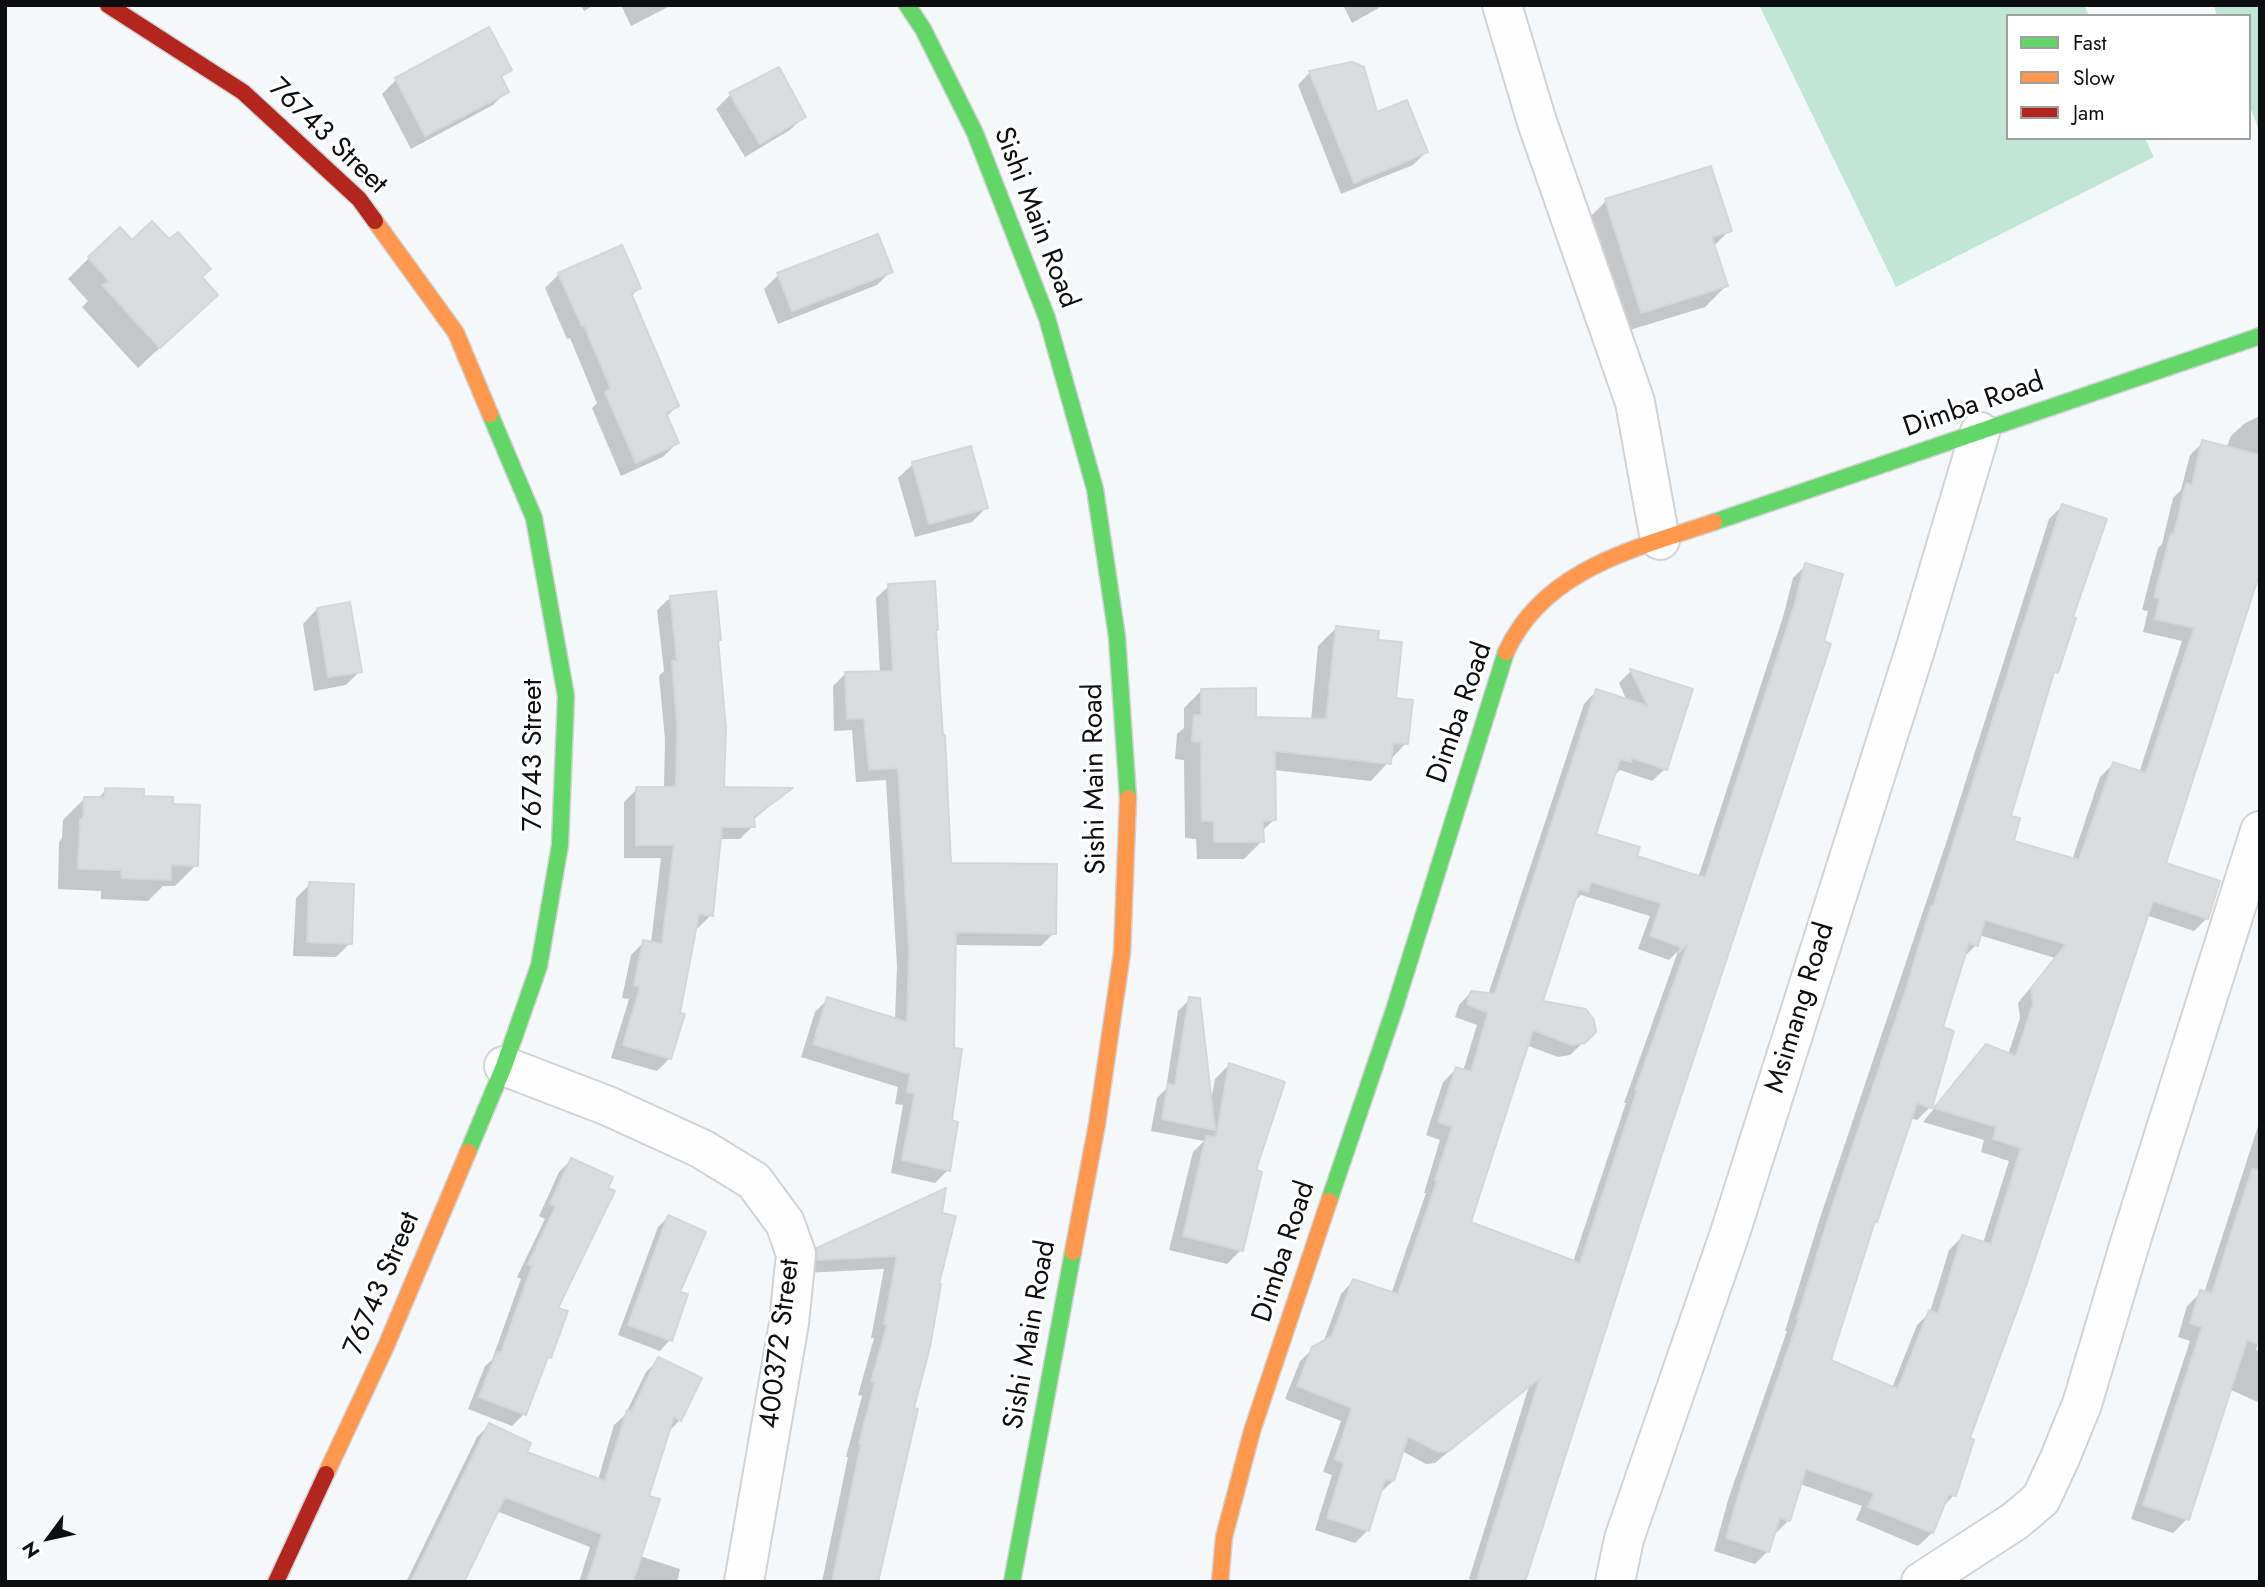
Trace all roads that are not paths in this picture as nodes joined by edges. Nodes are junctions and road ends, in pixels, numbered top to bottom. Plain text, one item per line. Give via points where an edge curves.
1 (108, 5) edge
2 (906, 5) edge
3 (1502, 5) edge
4 (2260, 336) edge
5 (1980, 432) junction
6 (1660, 540) junction
7 (2260, 831) edge
8 (504, 1066) junction
9 (276, 1582) edge
10 (744, 1582) edge
11 (1012, 1582) edge
12 (1220, 1582) edge
13 (1615, 1582) edge
14 (1921, 1582) edge

1 - 8 street, 76743 Street via 243,92 359,200 456,333 534,518 566,696 560,845 539,966
2 - 11 street, Sishi Main Road via 923,29 975,133 1047,318 1095,489 1118,637 1128,797 1122,953 1097,1124
3 - 6 street via 1537,122 1635,402
4 - 5 street, Dimba Road
5 - 6 street, Dimba Road
5 - 13 street, Msimang Road via 1730,1233 1624,1539
6 - 12 street, Dimba Road via 1608,558 1556,589 1528,614 1507,650 1394,1010 1252,1431 1224,1537
7 - 14 street via 2082,1404 2060,1458 2041,1499
8 - 9 street, 76743 Street via 386,1346
8 - 10 street, 400372 Street via 702,1149 754,1181 785,1223 796,1254 789,1323

